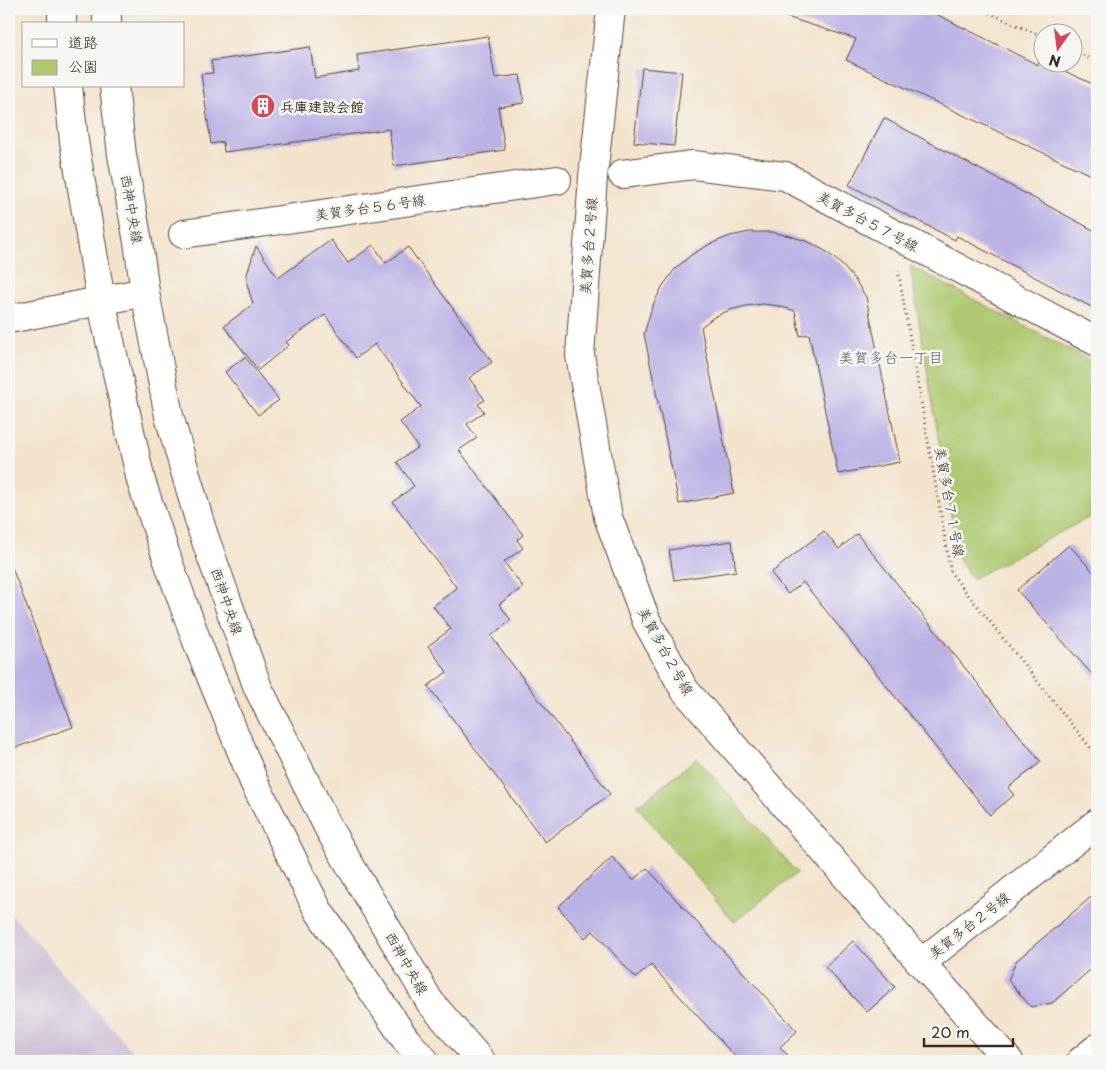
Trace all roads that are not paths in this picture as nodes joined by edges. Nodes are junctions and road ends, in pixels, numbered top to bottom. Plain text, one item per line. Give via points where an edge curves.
1 (62, 9) edge
2 (108, 9) edge
3 (610, 9) edge
4 (62, 22) edge
5 (107, 22) edge
6 (68, 88) edge
7 (114, 88) edge
8 (622, 174) dead end
9 (557, 180) dead end
10 (183, 234) dead end
11 (145, 292) junction
12 (101, 300) junction
13 (9, 319) edge
14 (1097, 342) edge
15 (1097, 823) edge
16 (921, 963) junction
17 (1097, 1048) edge
18 (425, 1061) edge
19 (481, 1061) edge
20 (1009, 1061) edge
21 (1081, 1061) edge

1 - 4 street
2 - 5 street
3 - 16 street, 美賀多台２号線 via 580,355 608,517 646,620 684,689
6 - 12 street
7 - 11 street, 西神中央線
8 - 14 street, 美賀多台５７号線 via 693,165 785,176
9 - 10 street, 美賀多台５６号線
11 - 12 street
11 - 19 street, 西神中央線 via 169,416 202,530 258,688 330,831 430,1002
12 - 13 street
12 - 18 street via 141,481 199,647 254,782 318,910 406,1040
15 - 16 street, 美賀多台２号線
16 - 20 street
17 - 21 street

